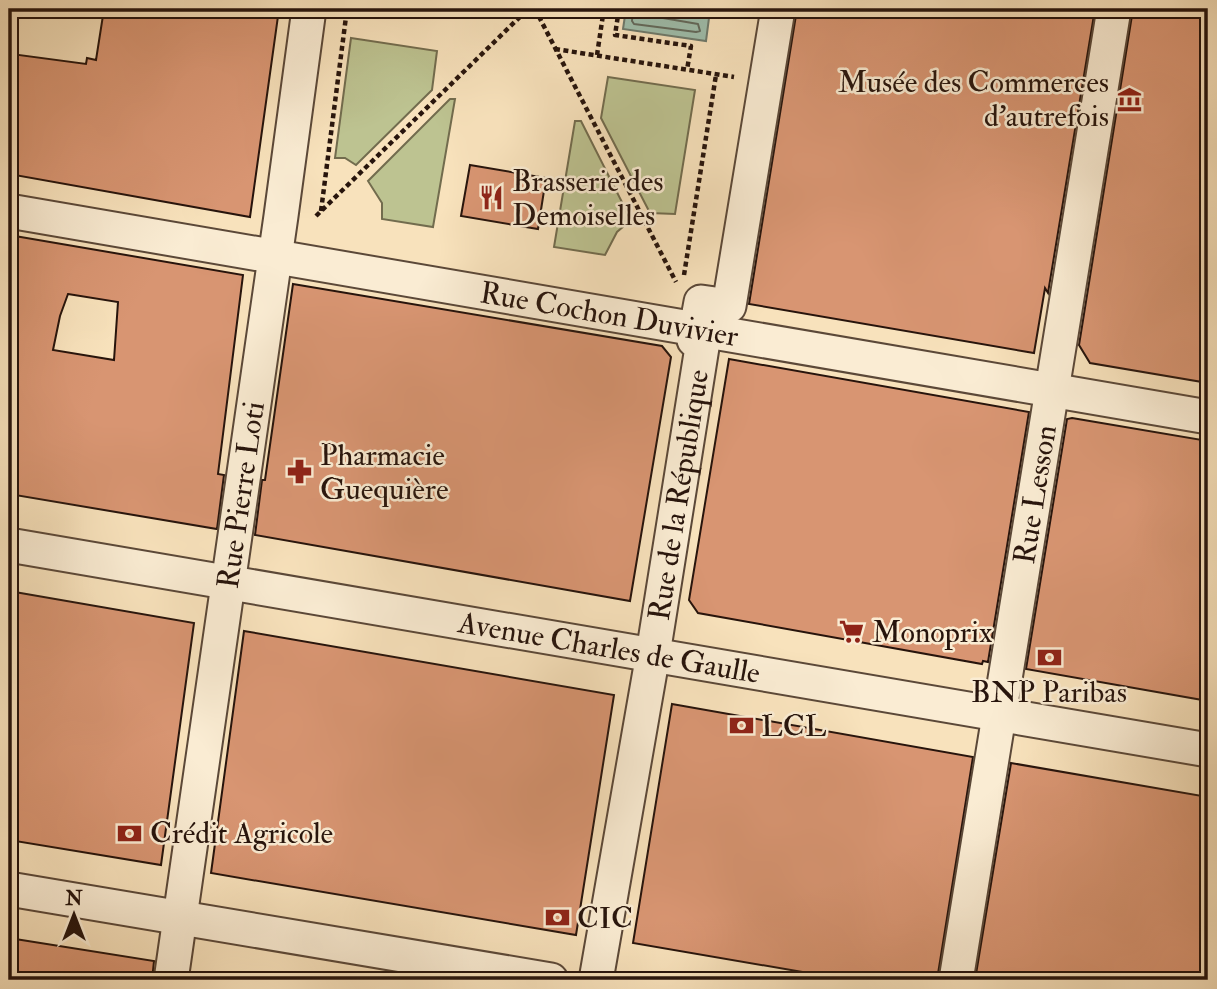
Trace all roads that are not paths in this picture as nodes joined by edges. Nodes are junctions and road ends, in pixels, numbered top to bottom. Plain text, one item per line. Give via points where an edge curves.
1 (309, 9) edge
2 (778, 9) edge
3 (1114, 9) edge
4 (9, 211) edge
5 (275, 256) junction
6 (693, 308) junction
7 (1052, 390) junction
8 (1208, 417) edge
9 (9, 545) edge
10 (229, 582) junction
11 (653, 654) junction
12 (999, 714) junction
13 (1208, 750) edge
14 (9, 890) edge
15 (179, 918) junction
16 (171, 980) edge
17 (551, 980) edge
18 (596, 980) edge
19 (956, 980) edge

1 - 5 street, Rue Pierre Loti
2 - 6 street via 729,306
3 - 7 street, Rue Lesson
4 - 5 street, Rue Cochon Duvivier
5 - 6 street, Rue Cochon Duvivier
5 - 10 street, Rue Pierre Loti
6 - 7 street, Rue Cochon Duvivier
6 - 11 street, Rue de la République via 694,340 703,341
7 - 8 street, Rue Cochon Duvivier
7 - 12 street, Rue Lesson
9 - 10 street, Avenue Charles de Gaulle
10 - 11 street, Avenue Charles de Gaulle
10 - 15 street, Rue Pierre Loti
11 - 12 street, Avenue Charles de Gaulle
11 - 18 street, Rue de la République
12 - 13 street, Avenue Charles de Gaulle
12 - 19 street, Rue Lesson
14 - 15 street
15 - 16 street, Rue Pierre Loti
15 - 17 street

